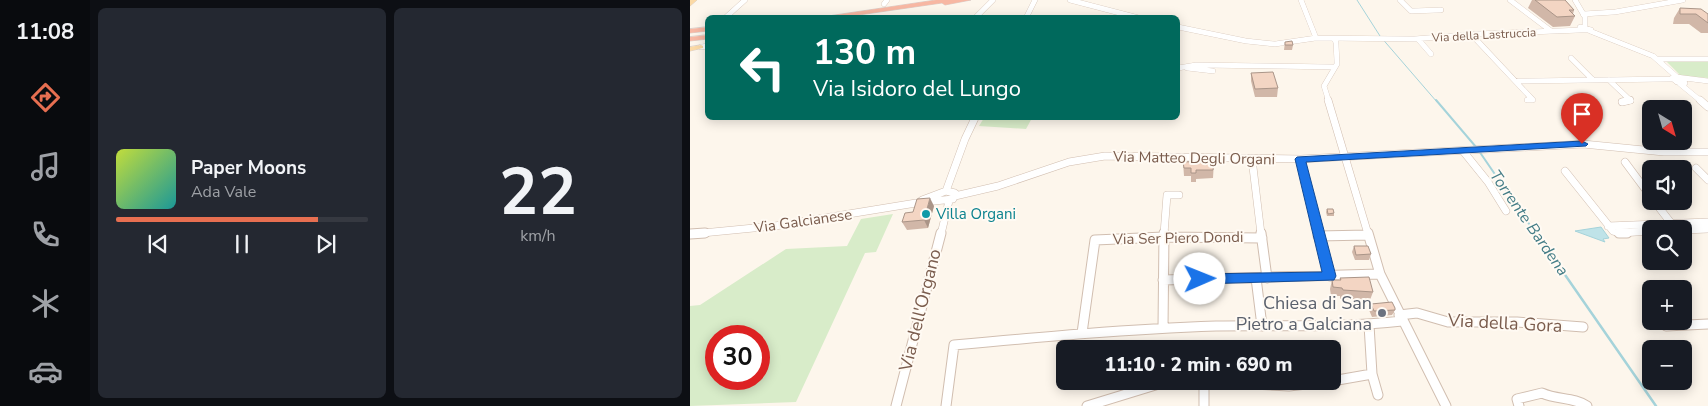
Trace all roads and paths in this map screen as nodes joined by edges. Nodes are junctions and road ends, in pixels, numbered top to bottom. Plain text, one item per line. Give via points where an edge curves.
1 (696, 0) edge
2 (744, 0) edge
3 (952, 0) edge
4 (968, 0) edge
5 (993, 0) edge
6 (1035, 0) edge
7 (1070, 0) edge
8 (1301, 0) edge
9 (1400, 0) edge
10 (1510, 0) edge
11 (1575, 0) edge
12 (1683, 0) edge
13 (690, 4) edge
14 (1441, 10) dead end
15 (1583, 14) junction
16 (728, 15) edge
17 (840, 15) edge
18 (860, 15) edge
19 (977, 15) edge
20 (1028, 15) edge
21 (1128, 15) edge
22 (1180, 27) edge
23 (1585, 29) junction
24 (1551, 31) junction
25 (705, 32) edge
26 (1471, 34) junction
27 (690, 35) edge
28 (1316, 38) junction
29 (1334, 38) junction
30 (1418, 39) junction
31 (704, 47) edge
32 (690, 48) edge
33 (1431, 54) dead end
34 (1571, 58) dead end
35 (1657, 59) junction
36 (1708, 59) edge
37 (1180, 68) edge
38 (1333, 70) junction
39 (1593, 80) junction
40 (1609, 80) junction
41 (1679, 80) junction
42 (1518, 81) junction
43 (1708, 81) edge
44 (1527, 100) dead end
45 (1622, 102) dead end
46 (1708, 107) edge
47 (974, 120) edge
48 (1463, 151) junction
49 (1708, 152) edge
50 (1345, 156) junction
51 (1252, 159) junction
52 (1300, 159) junction
53 (1625, 162) dead end
54 (1696, 168) dead end
55 (1565, 170) dead end
56 (1708, 180) edge
57 (1642, 185) edge
58 (946, 195) junction
59 (1179, 195) dead end
60 (1661, 210) edge
61 (1506, 211) dead end
62 (1669, 220) edge
63 (1692, 222) edge
64 (1708, 222) edge
65 (1642, 224) edge
66 (1608, 226) junction
67 (1708, 229) edge
68 (1692, 230) edge
69 (1642, 232) edge
70 (690, 234) edge
71 (1368, 235) junction
72 (1318, 236) junction
73 (1164, 237) junction
74 (1262, 238) junction
75 (1380, 274) junction
76 (1330, 276) junction
77 (1256, 278) junction
78 (1267, 278) junction
79 (1164, 280) junction
80 (1401, 318) junction
81 (1708, 324) edge
82 (1369, 325) junction
83 (1692, 325) edge
84 (1262, 326) junction
85 (1583, 327) dead end
86 (1163, 328) junction
87 (1082, 333) junction
88 (1372, 374) junction
89 (1341, 379) edge
90 (1137, 390) edge
91 (1204, 390) edge
92 (1378, 395) dead end
93 (896, 406) edge
94 (946, 406) edge
95 (1087, 406) edge
96 (1204, 406) edge
97 (1446, 406) edge
98 (1519, 406) edge
99 (1587, 406) edge

1 - 13 main road
2 - 16 street
3 - 17 highway
4 - 18 highway
5 - 19 street
6 - 20 street
7 - 21 street
8 - 28 street
9 - 14 street via 1411,11
10 - 24 street
11 - 15 street
12 - 15 street
15 - 23 street
22 - 28 street, Via della Lastruccia via 1268,44
23 - 24 street, Via della Lastruccia
23 - 35 street via 1635,47
24 - 26 street, Via della Lastruccia
25 - 27 highway
26 - 30 street, Via della Lastruccia
26 - 42 street
28 - 29 street, Via della Lastruccia
29 - 30 street, Via della Lastruccia
29 - 38 street via 1337,49
30 - 33 street
31 - 32 main road
34 - 39 street
35 - 36 street
35 - 41 street
37 - 38 street via 1196,71 1317,66
38 - 50 street via 1324,86
39 - 40 street
39 - 42 street
40 - 41 street
40 - 45 street via 1631,101
41 - 43 street
41 - 46 street
42 - 44 street via 1534,100
47 - 58 street
48 - 49 street, Via Matteo Degli Organi via 1582,144 1664,152
48 - 50 street, Via Matteo Degli Organi
48 - 61 street
50 - 52 street, Via Matteo Degli Organi
50 - 71 street
51 - 52 street, Via Matteo Degli Organi
51 - 58 street, Via Matteo Degli Organi via 1105,156 1069,162 998,186
51 - 74 street
52 - 72 street
53 - 57 street
54 - 56 street
55 - 66 street
58 - 70 street, Via Galcianese via 776,226
58 - 93 street, Via dell'Organo via 945,214
59 - 73 street via 1168,195
60 - 62 street
63 - 64 street
65 - 66 street
66 - 69 street via 1617,233
67 - 68 street
71 - 72 street
71 - 75 street
72 - 76 street
73 - 74 street, Via Ser Piero Dondi
73 - 79 street
73 - 87 street, Via Ser Piero Dondi via 1095,240
74 - 78 street
75 - 76 street
75 - 80 street
76 - 78 street
77 - 78 street
77 - 79 street
77 - 84 street
79 - 86 street
80 - 82 street, Via della Gora
80 - 85 street, Via della Gora via 1416,313 1448,322 1517,322
80 - 97 street
81 - 83 street
82 - 84 street, Via della Gora
82 - 88 street
84 - 86 street, Via della Gora
86 - 87 street, Via della Gora
87 - 94 street, Via della Gora via 954,345
88 - 89 street
88 - 92 street
90 - 95 street
91 - 96 street
98 - 99 street via 1517,399 1542,393

